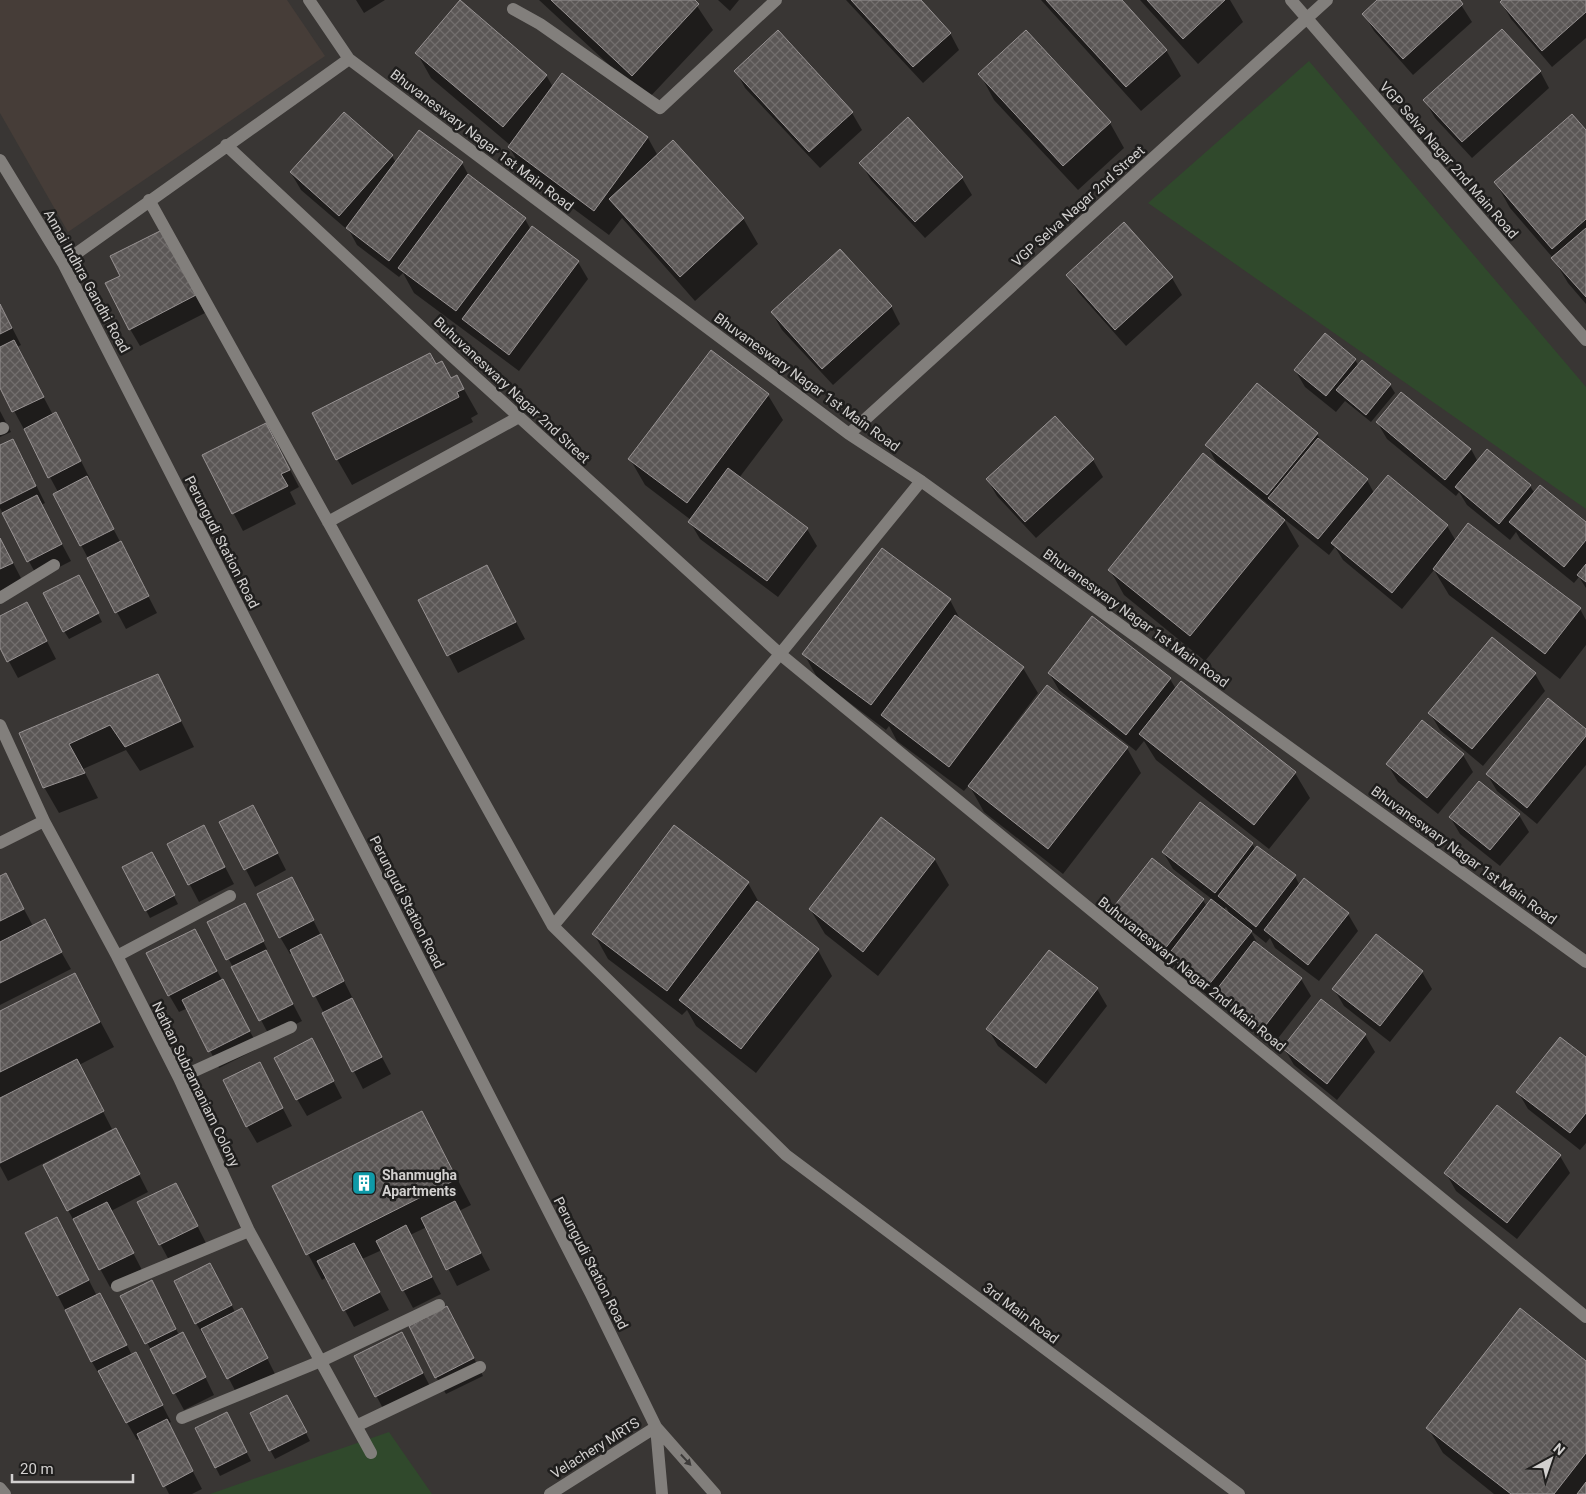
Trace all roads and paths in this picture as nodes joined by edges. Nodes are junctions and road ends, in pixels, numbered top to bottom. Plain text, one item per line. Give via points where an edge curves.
1 (309, 0) edge
2 (776, 0) edge
3 (1291, 0) edge
4 (1327, 0) edge
5 (513, 9) dead end
6 (1306, 19) junction
7 (349, 59) junction
8 (226, 145) junction
9 (0, 160) edge
10 (149, 200) junction
11 (63, 263) junction
12 (1586, 340) edge
13 (129, 393) joint
14 (519, 417) junction
15 (850, 434) junction
16 (921, 481) junction
17 (328, 522) junction
18 (54, 565) dead end
19 (0, 598) edge
20 (780, 654) junction
21 (0, 725) edge
22 (44, 821) junction
23 (0, 843) edge
24 (230, 896) dead end
25 (553, 926) junction
26 (117, 956) junction
27 (1586, 962) edge
28 (291, 1027) dead end
29 (179, 1078) junction
30 (249, 1231) junction
31 (117, 1286) dead end
32 (439, 1304) dead end
33 (1586, 1317) edge
34 (321, 1361) junction
35 (480, 1367) dead end
36 (182, 1418) dead end
37 (356, 1426) junction
38 (656, 1427) junction
39 (371, 1453) dead end
40 (0, 1488) edge
41 (5, 1494) edge
42 (550, 1494) edge
43 (662, 1494) edge
44 (715, 1494) edge
45 (1238, 1494) edge

1 - 7 street, Bhuvaneswary Nagar 1st Main Road
2 - 5 street via 660,108 540,24
3 - 6 street, VGP Selva Nagar 2nd Main Road
4 - 6 street, VGP Selva Nagar 2nd Street
6 - 12 street, VGP Selva Nagar 2nd Main Road
6 - 15 street, VGP Selva Nagar 2nd Street
7 - 8 street
7 - 15 street, Bhuvaneswary Nagar 1st Main Road
8 - 10 street
8 - 14 street, Buhuvaneswary Nagar 2nd Street
9 - 11 street, Annai Indhra Gandhi Road
10 - 11 street
10 - 17 street, 3rd Main Road
11 - 13 street, Annai Indhra Gandhi Road
13 - 38 street, Perungudi Station Road
14 - 17 street
14 - 20 street, Buhuvaneswary Nagar 2nd Street
15 - 16 street, Bhuvaneswary Nagar 1st Main Road
16 - 20 street
16 - 27 street, Bhuvaneswary Nagar 1st Main Road
17 - 25 street, 3rd Main Road
18 - 19 street
20 - 25 street
20 - 33 street, Buhuvaneswary Nagar 2nd Main Road
21 - 22 street, Nathan Subramaniam Colony
22 - 23 street
22 - 26 street, Nathan Subramaniam Colony
24 - 26 street
25 - 45 street, 3rd Main Road via 786,1155
26 - 29 street, Nathan Subramaniam Colony
28 - 29 street
29 - 30 street, Nathan Subramaniam Colony
30 - 31 street
30 - 34 street, Nathan Subramaniam Colony
32 - 34 street
34 - 36 street
34 - 37 street, Nathan Subramaniam Colony
35 - 37 street
37 - 39 street, Nathan Subramaniam Colony
38 - 42 street, Velachery MRTS
38 - 43 street, Perungudi Station Road
38 -> 44 street, Perungudi Station Road
40 - 41 street

